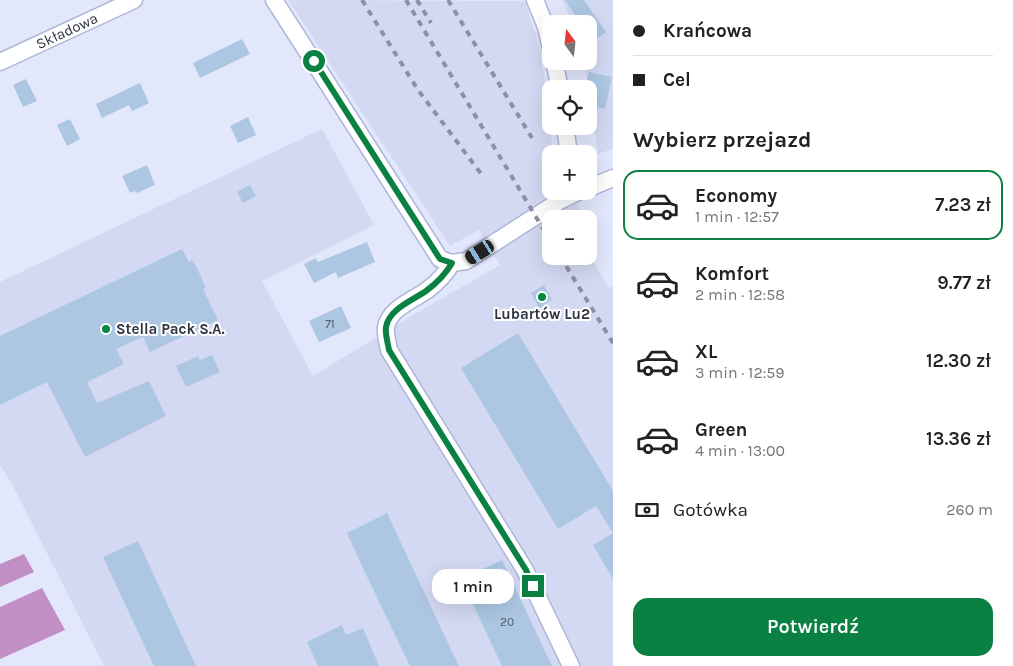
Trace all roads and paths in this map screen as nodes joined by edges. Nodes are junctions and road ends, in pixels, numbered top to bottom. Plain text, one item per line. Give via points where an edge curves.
1 (134, 0) edge
2 (274, 0) edge
3 (534, 0) edge
4 (542, 18) edge
5 (0, 62) edge
6 (613, 178) edge
7 (597, 184) edge
8 (565, 200) edge
9 (452, 263) junction
10 (571, 666) edge

1 - 5 street, Składowa
2 - 9 street via 440,259
3 - 4 street
6 - 7 street
8 - 9 street via 466,261
9 - 10 street via 444,276 392,316 386,325 389,350 526,570

